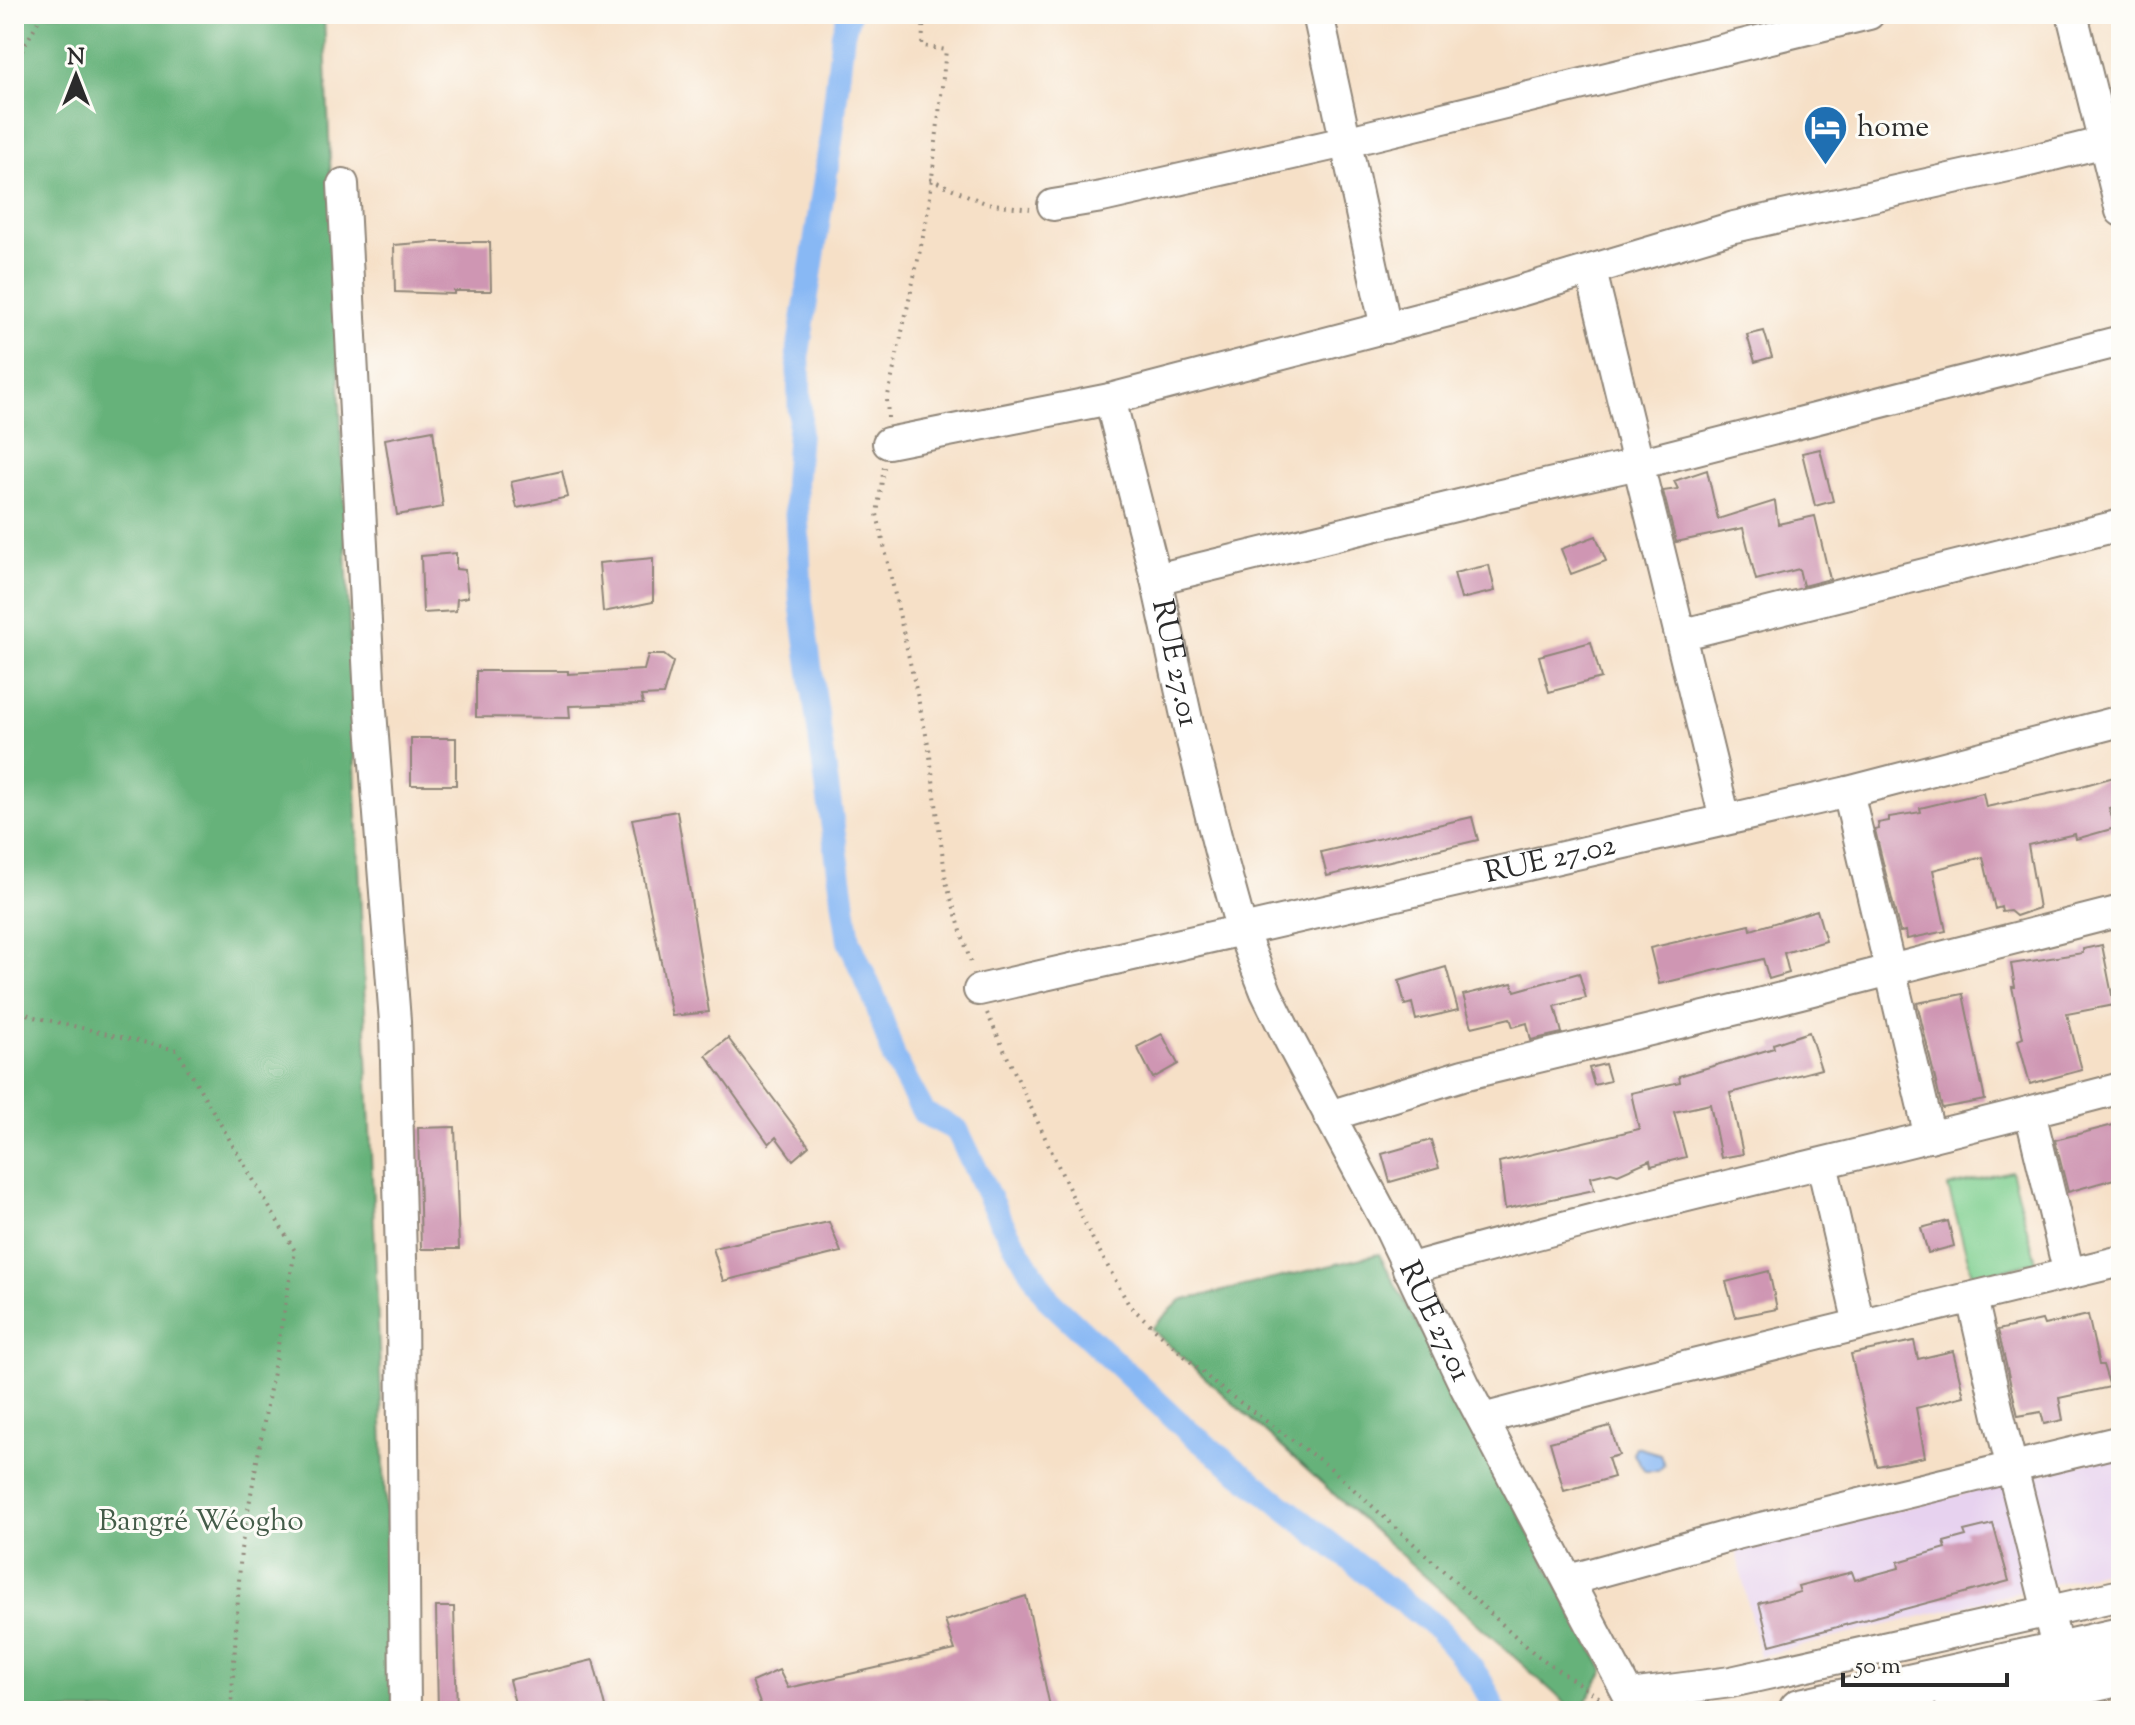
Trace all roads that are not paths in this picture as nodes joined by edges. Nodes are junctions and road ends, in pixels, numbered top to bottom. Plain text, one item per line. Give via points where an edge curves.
1 (1318, 14) edge
2 (1869, 14) edge
3 (2072, 14) edge
4 (2113, 140) edge
5 (1345, 142) junction
6 (343, 184) dead end
7 (1053, 205) road end
8 (2121, 211) edge
9 (1591, 271) junction
10 (1386, 328) junction
11 (2121, 341) edge
12 (1110, 399) junction
13 (888, 443) road end
14 (1638, 464) junction
15 (2121, 525) edge
16 (1156, 579) junction
17 (1680, 635) junction
18 (2121, 721) edge
19 (1848, 792) junction
20 (1725, 819) junction
21 (2121, 911) edge
22 (1241, 928) junction
23 (1890, 970) junction
24 (979, 990) road end
25 (2121, 1088) edge
26 (2030, 1112) junction
27 (1329, 1116) junction
28 (1930, 1137) junction
29 (1822, 1164) junction
30 (2121, 1261) edge
31 (1408, 1269) junction
32 (2069, 1274) junction
33 (1972, 1298) junction
34 (1859, 1324) junction
35 (1483, 1419) junction
36 (2121, 1441) edge
37 (2011, 1468) junction
38 (1569, 1580) junction
39 (2121, 1595) edge
40 (2048, 1611) junction
41 (2121, 1640) edge
42 (2058, 1654) junction
43 (2121, 1673) edge
44 (1633, 1703) edge
45 (405, 1711) edge
46 (1801, 1711) edge
47 (1957, 1711) edge

1 - 5 street
2 - 5 street
3 - 4 street
4 - 8 street
4 - 9 street via 1734,227
5 - 7 street
5 - 10 street
6 - 45 street via 370,698 395,1021
9 - 10 street
9 - 14 street
10 - 12 street
11 - 14 street
12 - 13 street
12 - 16 street, RUE 27.01
14 - 16 street
14 - 17 street
15 - 17 street
16 - 22 street, RUE 27.01
17 - 20 street
18 - 19 street, RUE 27.02
19 - 20 street, RUE 27.02
19 - 23 street
20 - 22 street, RUE 27.02
21 - 23 street
22 - 24 street, RUE 27.02
22 - 27 street, RUE 27.01
23 - 27 street via 1463,1075
23 - 28 street
25 - 26 street
26 - 28 street
26 - 32 street
27 - 31 street, RUE 27.01
28 - 29 street
29 - 31 street via 1648,1204
29 - 34 street
30 - 32 street
31 - 35 street, RUE 27.01
32 - 33 street
33 - 34 street
33 - 37 street
34 - 35 street
35 - 38 street, RUE 27.01
36 - 37 street
37 - 38 street
37 - 40 street
38 - 44 street, RUE 27.01
39 - 40 street
40 - 42 street
40 - 44 street
41 - 42 highway
42 - 46 highway
43 - 47 highway

